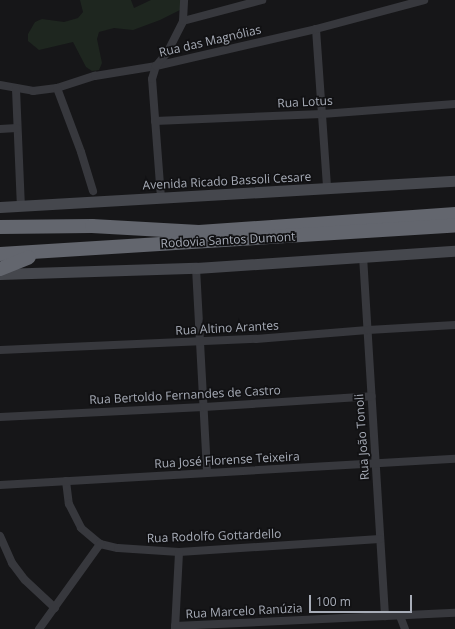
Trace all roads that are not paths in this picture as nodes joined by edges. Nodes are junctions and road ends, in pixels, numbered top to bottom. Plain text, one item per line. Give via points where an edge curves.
1 (184, 0) edge
2 (262, 0) edge
3 (424, 0) edge
4 (183, 21) junction
5 (316, 29) junction
6 (156, 66) junction
7 (0, 85) edge
8 (57, 88) junction
9 (16, 89) junction
10 (455, 104) edge
11 (322, 114) junction
12 (155, 121) junction
13 (17, 128) junction
14 (0, 129) edge
15 (455, 181) edge
16 (327, 188) junction
17 (93, 191) dead end
18 (161, 198) junction
19 (0, 206) edge
20 (21, 206) junction
21 (455, 214) edge
22 (455, 225) edge
23 (0, 227) edge
24 (55, 251) junction
25 (455, 251) edge
26 (0, 254) edge
27 (363, 256) junction
28 (196, 268) junction
29 (0, 269) edge
30 (0, 274) edge
31 (455, 325) edge
32 (368, 330) junction
33 (199, 341) junction
34 (0, 350) edge
35 (372, 396) junction
36 (204, 407) junction
37 (0, 417) edge
38 (455, 459) edge
39 (376, 463) junction
40 (207, 473) junction
41 (66, 481) junction
42 (0, 484) edge
43 (0, 536) edge
44 (380, 539) junction
45 (100, 544) junction
46 (179, 552) junction
47 (54, 608) junction
48 (455, 613) edge
49 (385, 616) junction
50 (400, 616) junction
51 (175, 627) edge
52 (39, 629) edge
53 (405, 629) edge

1 - 4 street
2 - 4 street
3 - 5 street, Rua das Magnólias
4 - 6 street via 167,54
5 - 6 street, Rua das Magnólias
5 - 11 street
6 - 8 street, Rua das Magnólias via 94,76
6 - 12 street via 152,79
7 - 9 street, Rua das Magnólias
8 - 9 street, Rua das Magnólias via 33,91
8 - 17 street
9 - 13 street
10 - 11 street, Rua Lotus
11 - 12 street, Rua Lotus
11 - 16 street
12 - 18 street
13 - 14 street
13 - 20 street
15 - 16 street, Avenida Ricado Bassoli Cesare
16 - 18 street, Avenida Ricado Bassoli Cesare
18 - 20 street, Avenida Ricado Bassoli Cesare
19 - 20 street, Avenida Ricado Bassoli Cesare
21 - 23 highway, Rodovia Santos Dumont via 199,232 92,226
22 - 24 highway, Rodovia Santos Dumont
24 - 26 highway, Rodovia Santos Dumont
24 - 29 highway via 21,259
25 - 27 street
27 - 28 street
27 - 32 street, Rua João Tonoli
28 - 30 street
28 - 33 street
31 - 32 street, Rua Altino Arantes
32 - 33 street, Rua Altino Arantes via 256,340
32 - 35 street, Rua João Tonoli
33 - 34 street, Rua Altino Arantes
33 - 36 street
35 - 36 street, Rua Bertoldo Fernandes de Castro
35 - 39 street, Rua João Tonoli
36 - 37 street, Rua Bertoldo Fernandes de Castro
36 - 40 street
38 - 39 street, Rua José Florense Teixeira
39 - 40 street, Rua José Florense Teixeira
39 - 44 street, Rua João Tonoli
40 - 41 street, Rua José Florense Teixeira
41 - 42 street, Rua José Florense Teixeira
41 - 45 street via 69,504 74,516 81,528
43 - 47 street via 16,569
44 - 46 street, Rua Rodolfo Gottardello
44 - 49 street, Rua João Tonoli
45 - 46 street, Rua Rodolfo Gottardello via 141,551
45 - 47 street
46 - 51 street
47 - 52 street
48 - 50 street, Rua Marcelo Ranúzia
49 - 50 street, Rua Marcelo Ranúzia
49 - 51 street, Rua Marcelo Ranúzia
50 - 53 street

